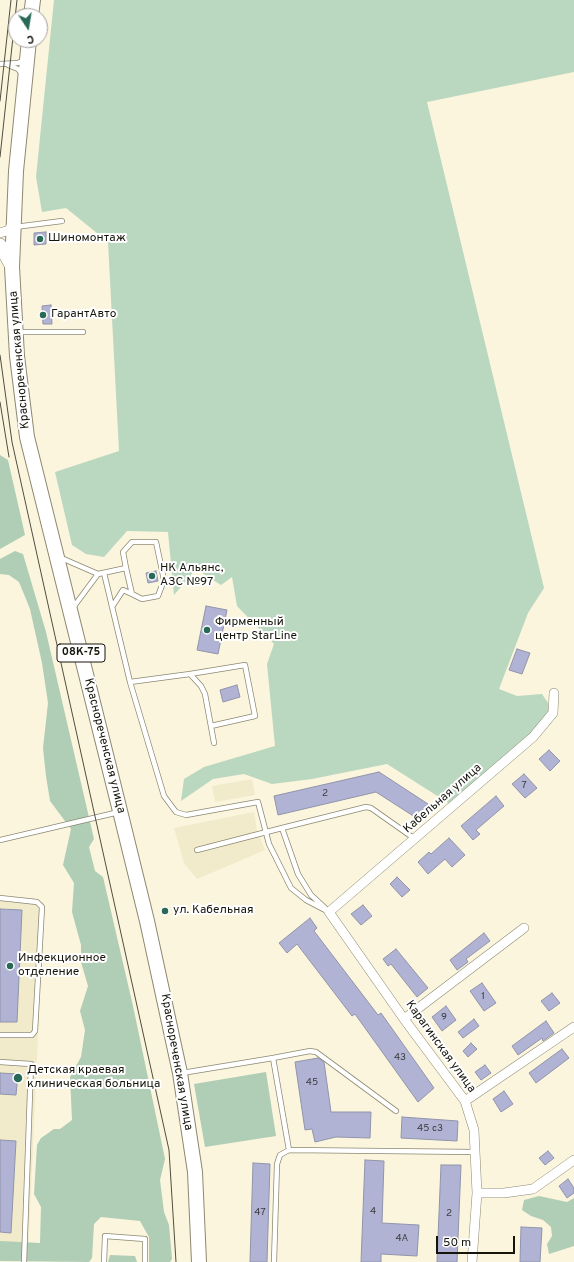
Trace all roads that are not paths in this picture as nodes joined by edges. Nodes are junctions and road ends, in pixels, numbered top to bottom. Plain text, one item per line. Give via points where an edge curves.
1 (28, 48) edge
2 (27, 58) junction
3 (0, 64) edge
4 (6, 64) junction
5 (25, 77) junction
6 (62, 221) dead end
7 (14, 225) junction
8 (0, 233) edge
9 (0, 245) edge
10 (12, 267) junction
11 (16, 332) junction
12 (83, 332) dead end
13 (56, 556) junction
14 (126, 568) junction
15 (104, 573) junction
16 (98, 574) junction
17 (132, 594) junction
18 (112, 607) junction
19 (70, 612) junction
20 (190, 674) junction
21 (130, 682) junction
22 (554, 693) dead end
23 (211, 726) junction
24 (214, 743) dead end
25 (120, 811) junction
26 (282, 828) junction
27 (265, 833) junction
28 (416, 839) junction
29 (0, 840) edge
30 (197, 850) dead end
31 (0, 898) edge
32 (329, 912) junction
33 (524, 928) dead end
34 (404, 1019) junction
35 (574, 1026) edge
36 (0, 1035) edge
37 (273, 1058) junction
38 (0, 1062) edge
39 (180, 1073) junction
40 (465, 1101) junction
41 (396, 1111) dead end
42 (289, 1150) junction
43 (475, 1152) junction
44 (574, 1160) edge
45 (477, 1192) junction
46 (24, 1262) edge
47 (104, 1262) edge
48 (145, 1262) edge
49 (199, 1262) edge
50 (274, 1262) edge
51 (472, 1262) edge

1 - 2 main road, Краснореченская улица / 08К-75
2 - 4 lane
2 - 5 main road, Краснореченская улица / 08К-75
3 - 4 lane
4 - 5 lane via 18,69
5 - 7 main road, Краснореченская улица / 08К-75 via 16,171
6 - 7 lane
7 - 8 street
7 - 10 main road, Краснореченская улица / 08К-75
9 - 10 street
10 - 11 main road, Краснореченская улица / 08К-75
11 - 12 lane
11 - 13 main road, Краснореченская улица / 08К-75 via 27,437
13 - 16 lane
13 - 19 main road, Краснореченская улица / 08К-75
14 - 15 lane
14 - 17 lane
14 - 17 lane via 123,552 132,542 156,542 164,580 161,591 158,596 142,599
15 - 16 lane
15 - 18 lane
16 - 19 lane
17 - 18 lane via 123,590
18 - 21 lane
19 - 25 main road, Краснореченская улица / 08К-75
20 - 21 lane
20 - 23 lane via 205,694
20 - 23 lane via 245,665 255,716
21 - 27 lane via 164,796 176,812 186,815 258,802
22 - 28 street, Кабельная улица via 553,713 533,737
23 - 24 lane
25 - 29 lane
25 - 39 main road, Краснореченская улица / 08К-75
26 - 27 lane
26 - 28 lane via 366,807
26 - 32 lane via 298,874 311,895
27 - 30 lane
27 - 32 lane via 291,888 306,900
28 - 32 street, Кабельная улица
31 - 36 lane via 37,902 42,907 35,1031 32,1035
32 - 34 street, Карагинская улица
33 - 34 street
34 - 40 street, Карагинская улица
35 - 40 street
37 - 39 lane
37 - 41 lane via 316,1052
37 - 42 lane
38 - 46 lane via 31,1064
39 - 49 main road, Краснореченская улица / 08К-75 via 195,1172
40 - 43 street, Карагинская улица via 474,1130
42 - 43 lane
42 - 50 lane via 280,1155 277,1164
43 - 45 street, Карагинская улица
44 - 45 street via 533,1189 504,1193
45 - 51 street, Карагинская улица
47 - 48 lane via 105,1236 145,1239

